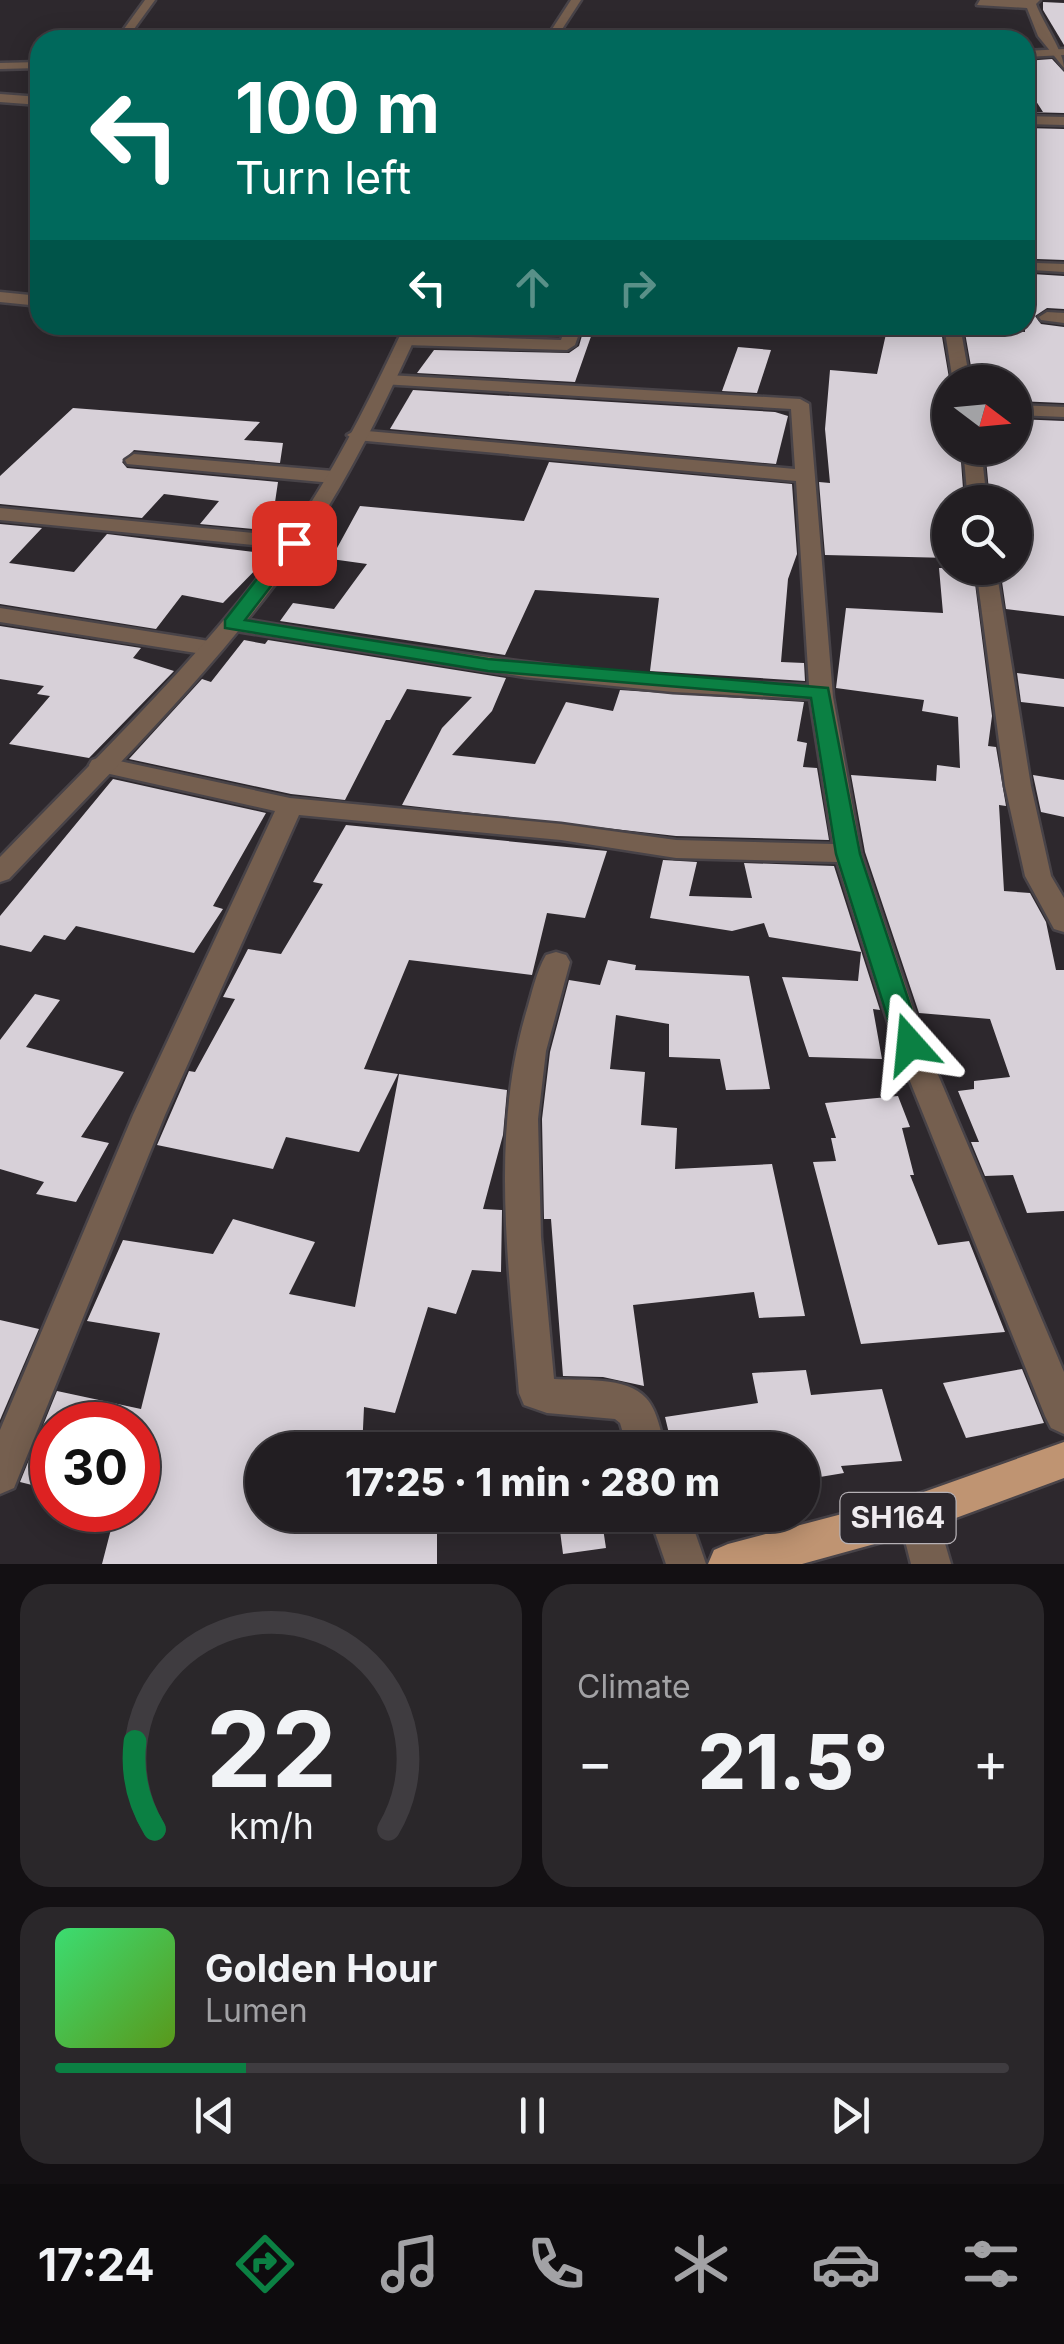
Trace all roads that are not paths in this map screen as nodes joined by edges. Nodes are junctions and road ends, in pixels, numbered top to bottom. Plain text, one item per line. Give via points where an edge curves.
1 (150, 0) edge
2 (576, 0) edge
3 (980, 3) dead end
4 (1033, 3) edge
5 (128, 30) edge
6 (556, 30) edge
7 (1059, 52) edge
8 (1064, 64) edge
9 (0, 66) edge
10 (30, 66) edge
11 (0, 98) edge
12 (30, 100) edge
13 (30, 104) edge
14 (17, 110) dead end
15 (1035, 120) edge
16 (1064, 121) edge
17 (1036, 267) dead end
18 (1064, 268) edge
19 (0, 297) edge
20 (30, 299) edge
21 (408, 335) edge
22 (445, 335) edge
23 (570, 335) edge
24 (954, 335) edge
25 (959, 365) edge
26 (388, 380) junction
27 (1032, 411) edge
28 (1064, 412) edge
29 (356, 434) junction
30 (134, 460) dead end
31 (333, 476) junction
32 (808, 476) junction
33 (0, 514) edge
34 (294, 543) junction
35 (988, 585) edge
36 (0, 615) edge
37 (232, 624) junction
38 (209, 648) junction
39 (821, 692) junction
40 (100, 765) junction
41 (290, 806) junction
42 (848, 854) junction
43 (0, 873) edge
44 (1064, 922) edge
45 (556, 962) dead end
46 (1064, 1416) edge
47 (641, 1432) edge
48 (1064, 1460) edge
49 (0, 1475) edge
50 (918, 1513) junction
51 (675, 1532) edge
52 (686, 1564) edge
53 (728, 1564) edge
54 (931, 1564) edge

1 - 5 street
2 - 6 street
3 - 4 street
4 - 7 street
7 - 8 street
9 - 10 street
11 - 12 street
13 - 14 street
15 - 16 street
17 - 18 street
19 - 20 street
21 - 26 street
22 - 23 street via 567,345
24 - 25 street
26 - 29 street
26 - 32 street via 800,404
27 - 28 street
29 - 31 street
29 - 32 street
30 - 31 street
31 - 34 street
32 - 39 street
33 - 34 street
34 - 37 street
35 - 44 street via 1038,876
36 - 38 street
37 - 38 street
37 - 39 street via 488,665
38 - 40 street
39 - 42 street
40 - 41 street
40 - 43 street
41 - 42 street via 676,850
41 - 49 street via 172,1062
42 - 46 street via 910,1044
45 - 47 street via 535,1029 522,1121 537,1393 557,1400 618,1400 633,1410
48 - 50 main road, SH164
50 - 53 main road, SH164
50 - 54 street
51 - 52 street

